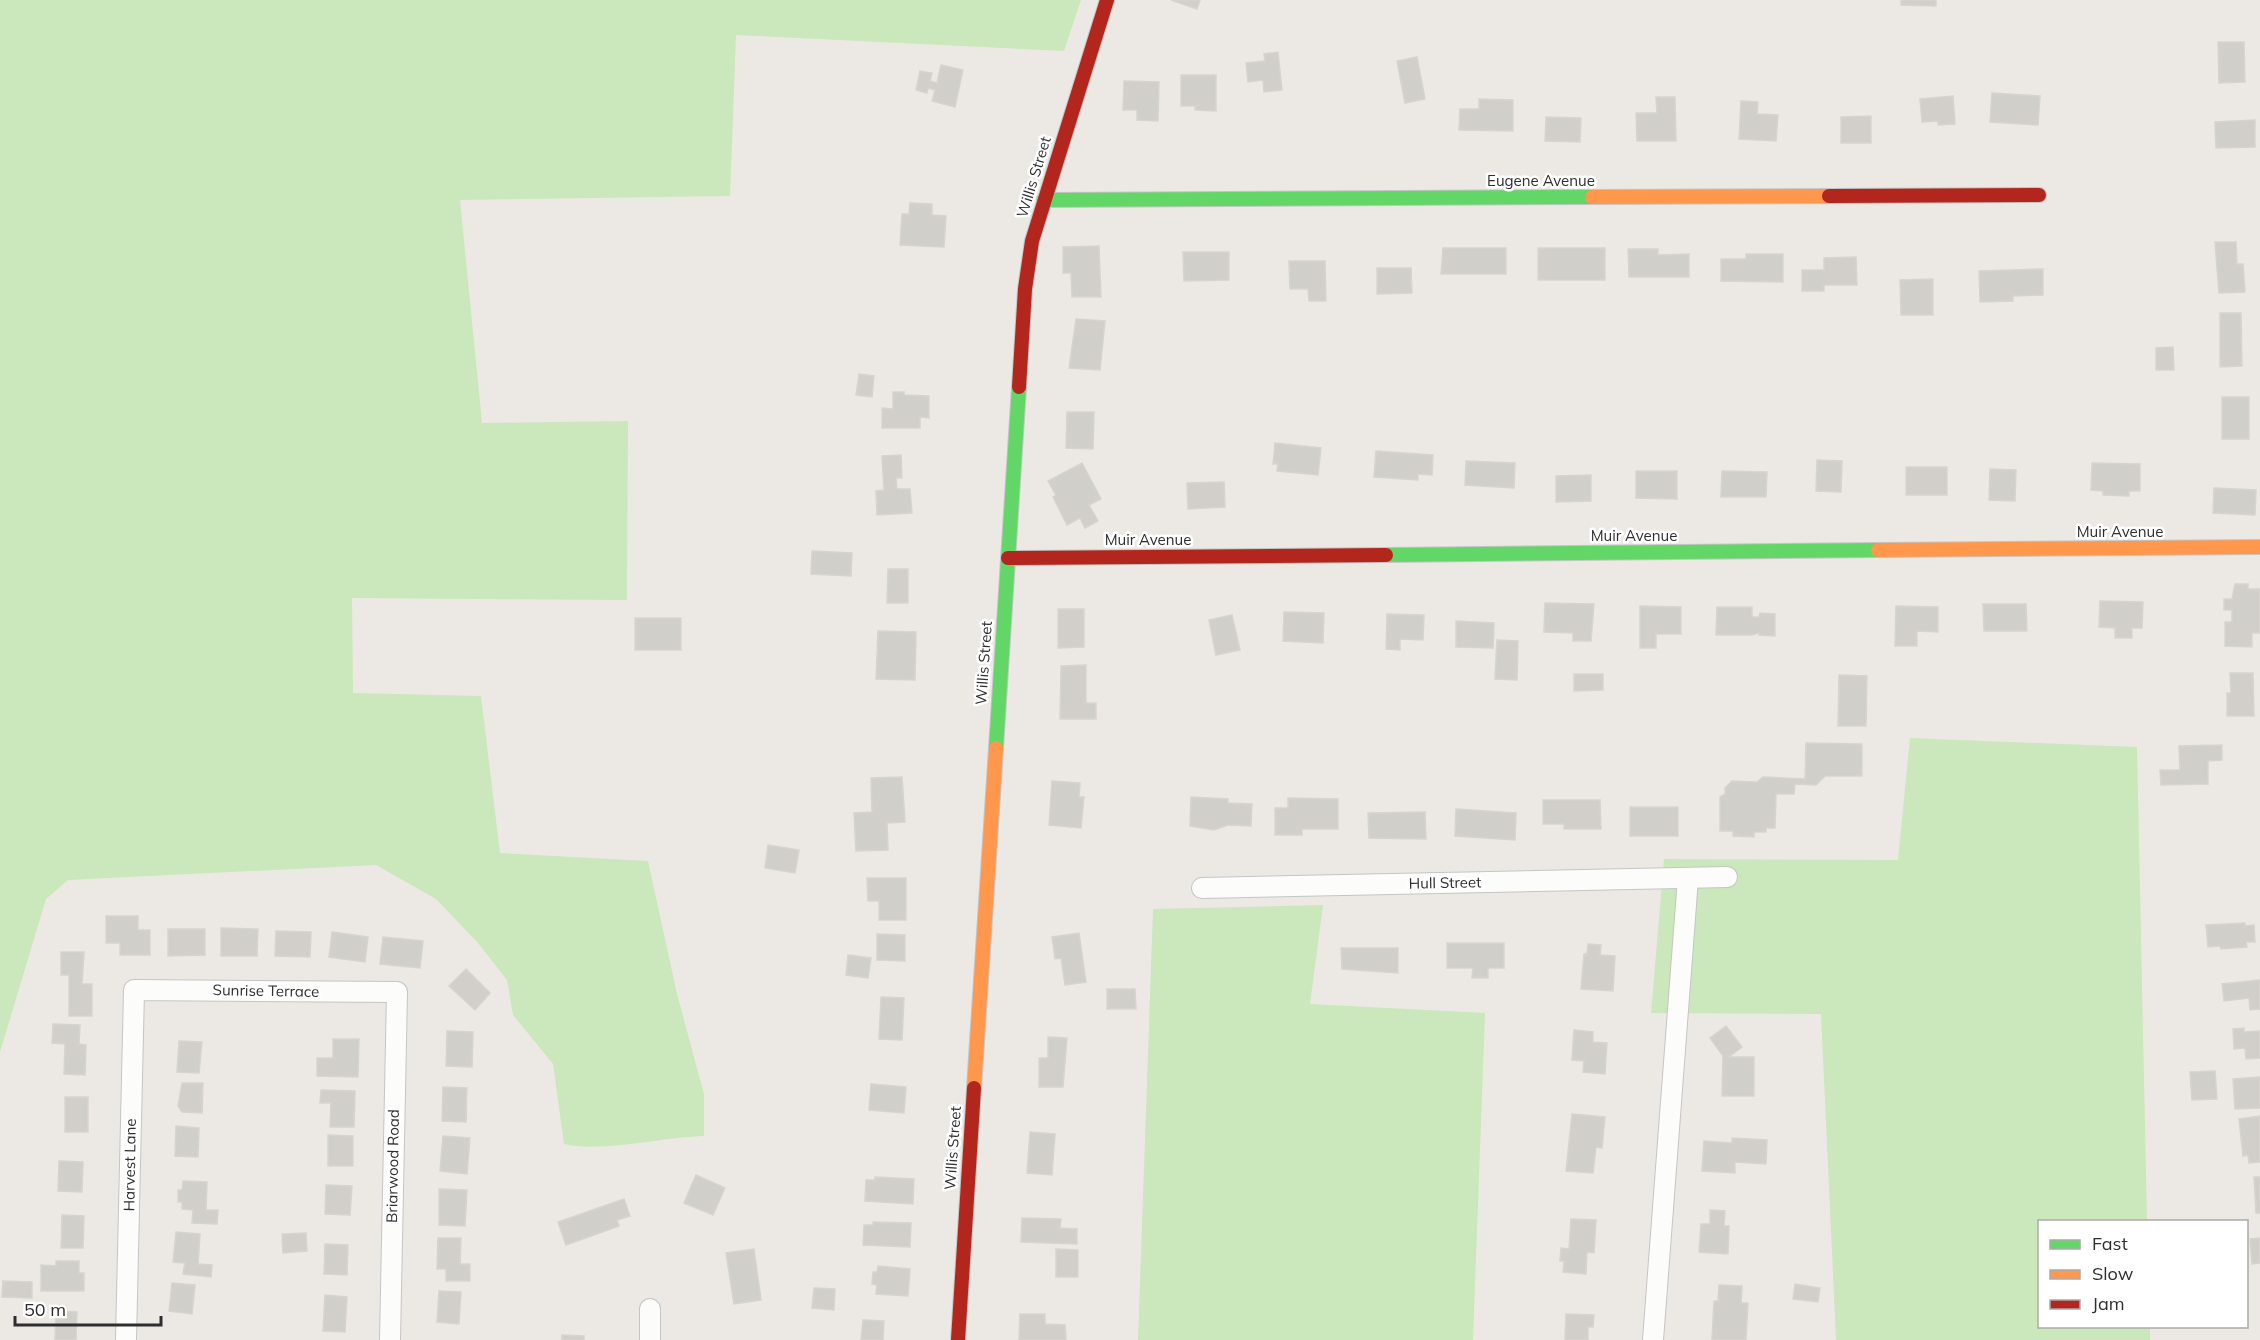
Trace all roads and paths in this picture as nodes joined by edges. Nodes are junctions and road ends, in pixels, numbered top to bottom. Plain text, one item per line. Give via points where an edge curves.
1 (1107, 0) edge
2 (2039, 195) dead end
3 (1044, 200) junction
4 (2260, 547) edge
5 (1008, 558) junction
6 (1726, 877) dead end
7 (1688, 878) junction
8 (1202, 888) dead end
9 (134, 990) joint
10 (397, 992) joint
11 (650, 1309) dead end
12 (126, 1340) edge
13 (390, 1340) edge
14 (650, 1340) edge
15 (958, 1340) edge
16 (1653, 1340) edge

1 - 3 street, Willis Street
2 - 3 street, Eugene Avenue
3 - 5 street, Willis Street via 1032,241 1023,309
4 - 5 street, Muir Avenue
5 - 15 street, Willis Street
6 - 7 street, Hull Street
7 - 8 street, Hull Street
7 - 16 street
9 - 10 street, Sunrise Terrace
9 - 12 street, Harvest Lane
10 - 13 street, Briarwood Road
11 - 14 street

